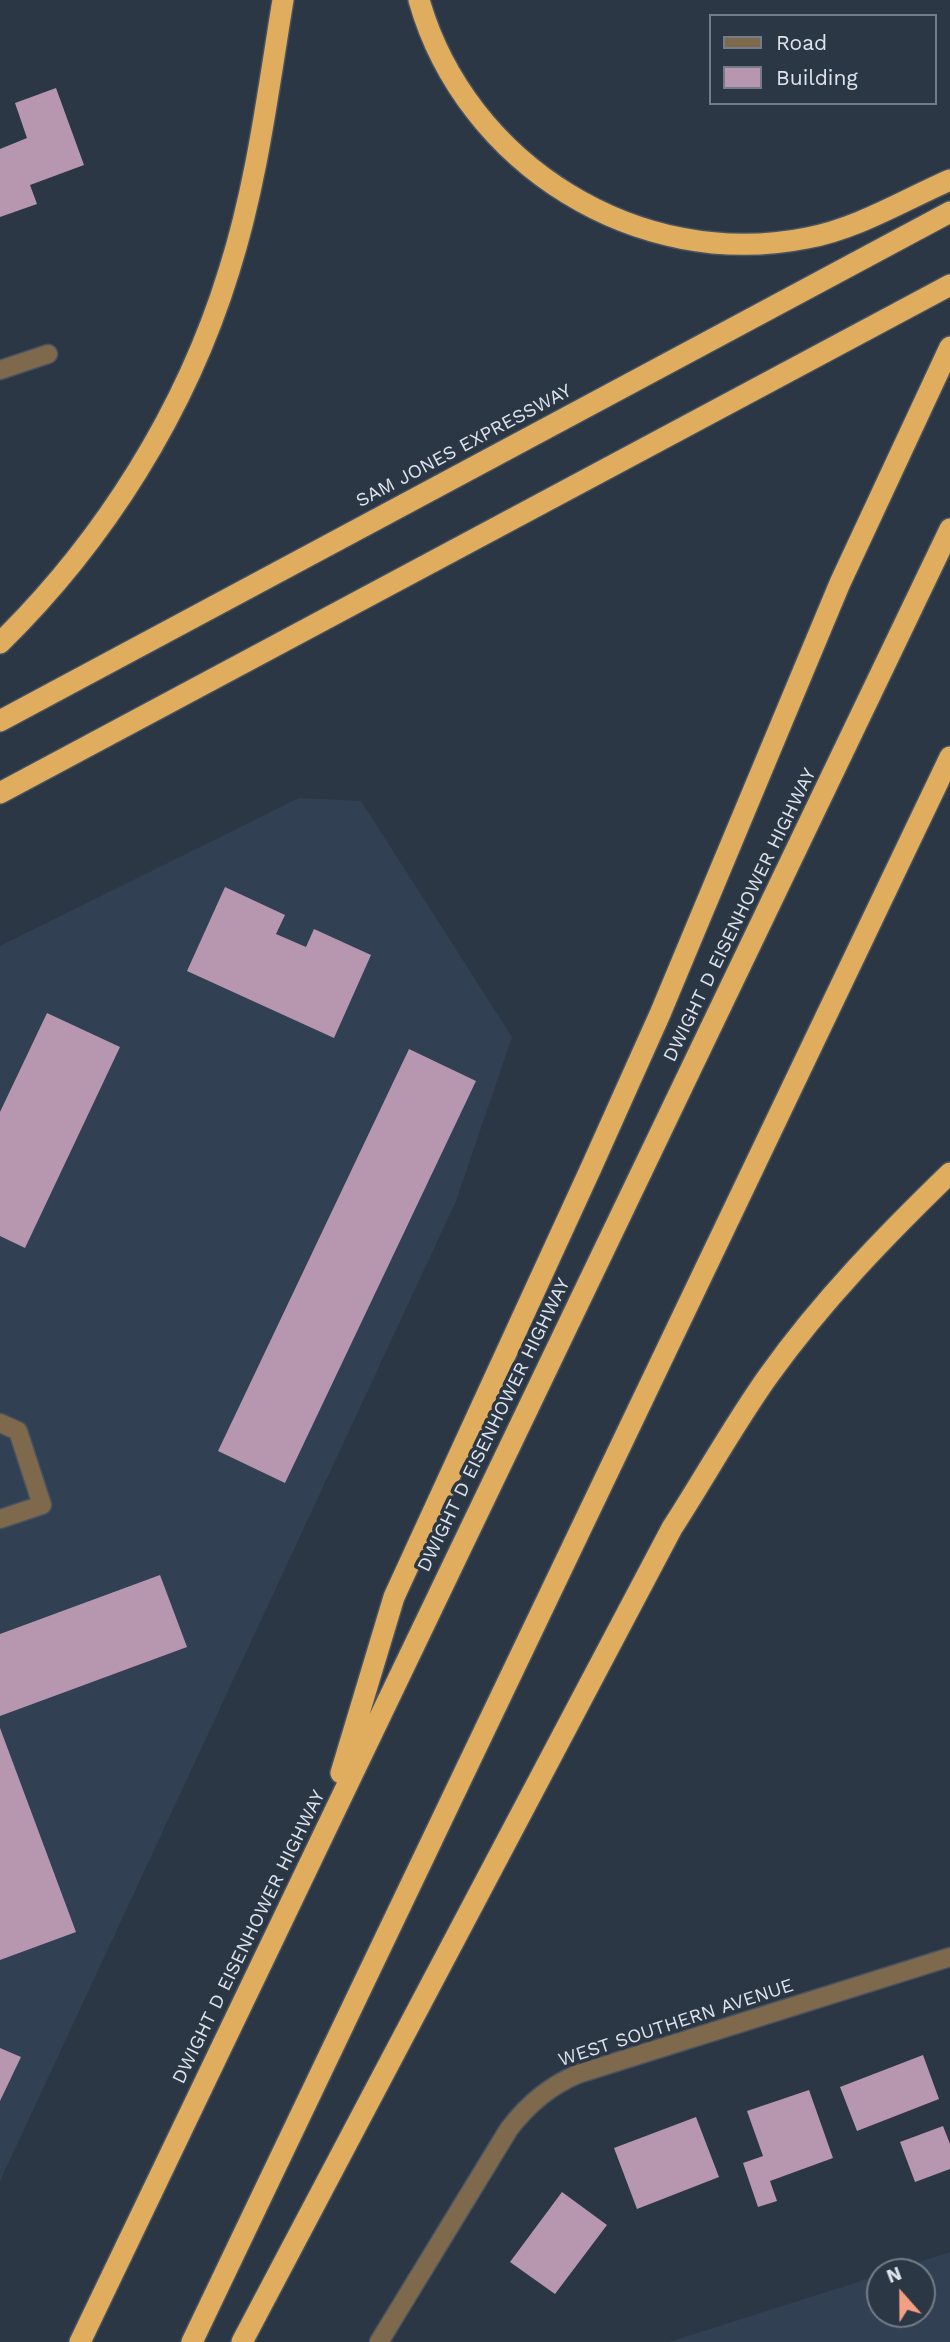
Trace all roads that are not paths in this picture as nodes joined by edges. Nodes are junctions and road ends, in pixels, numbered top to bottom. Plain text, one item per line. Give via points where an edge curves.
1 (283, 0) edge
2 (419, 0) edge
3 (950, 180) edge
4 (950, 212) edge
5 (950, 285) edge
6 (950, 347) edge
7 (48, 354) dead end
8 (0, 370) edge
9 (950, 529) edge
10 (0, 643) edge
11 (0, 721) edge
12 (950, 757) edge
13 (0, 793) edge
14 (950, 1173) edge
15 (0, 1423) edge
16 (0, 1519) edge
17 (321, 1838) junction
18 (950, 1957) edge
19 (80, 2342) edge
20 (192, 2342) edge
21 (242, 2342) edge
22 (379, 2342) edge

1 - 10 highway via 244,218 229,272 190,373 159,435 96,534 49,593
2 - 3 highway via 428,30 458,87 514,155 565,193 644,230 729,245 780,243 846,227
4 - 11 highway, SAM JONES EXPRESSWAY
5 - 13 highway
6 - 17 highway via 840,583 665,1002 394,1597
7 - 8 street
9 - 17 highway, DWIGHT D EISENHOWER HIGHWAY
12 - 20 highway
14 - 21 highway via 816,1314 771,1372 672,1528
15 - 16 street via 18,1431 42,1505
17 - 19 highway, DWIGHT D EISENHOWER HIGHWAY
18 - 22 street, WEST SOUTHERN AVENUE via 578,2074 552,2087 509,2129

